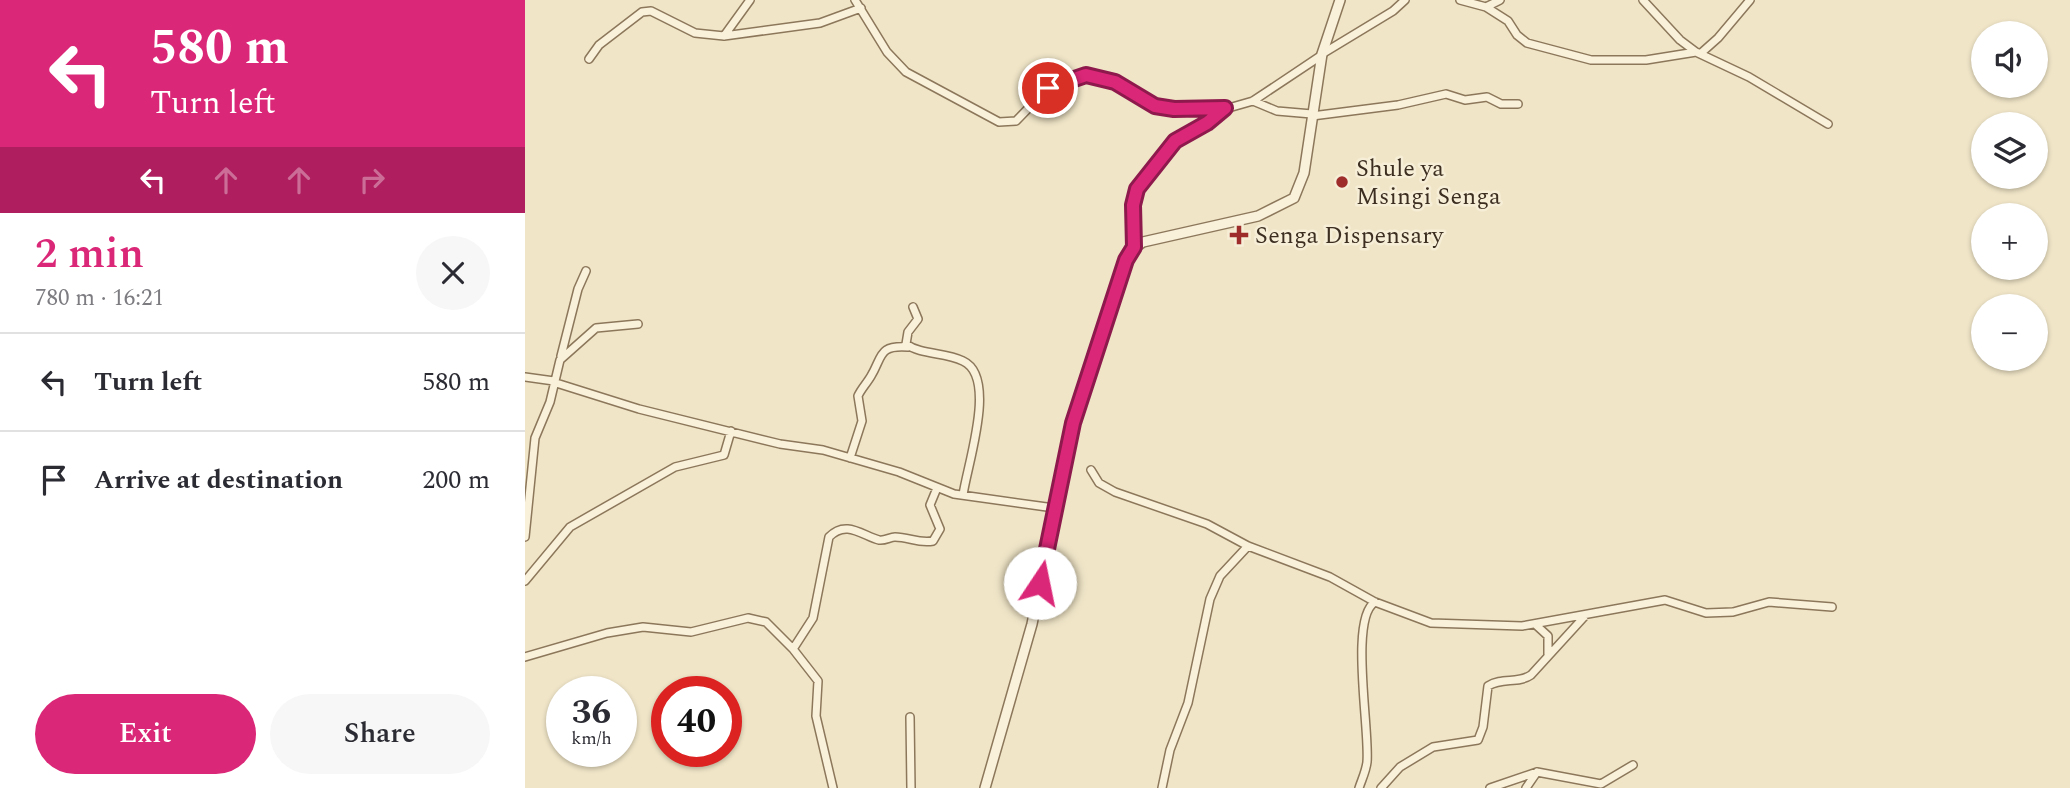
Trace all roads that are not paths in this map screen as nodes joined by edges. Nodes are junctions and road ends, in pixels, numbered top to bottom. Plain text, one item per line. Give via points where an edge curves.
1 (750, 0) edge
2 (855, 0) edge
3 (1340, 0) edge
4 (1405, 0) edge
5 (1460, 0) edge
6 (1500, 0) edge
7 (1643, 0) edge
8 (1749, 0) edge
9 (655, 1) edge
10 (1486, 7) junction
11 (861, 8) junction
12 (651, 10) junction
13 (724, 36) junction
14 (1698, 53) junction
15 (1322, 55) junction
16 (589, 59) dead end
17 (1253, 101) junction
18 (1518, 104) dead end
19 (1225, 108) junction
20 (1312, 115) junction
21 (1828, 124) dead end
22 (1134, 247) junction
23 (586, 271) dead end
24 (913, 307) dead end
25 (638, 324) dead end
26 (909, 347) junction
27 (560, 360) junction
28 (525, 377) edge
29 (554, 382) junction
30 (731, 431) junction
31 (850, 458) junction
32 (1091, 470) dead end
33 (937, 488) junction
34 (963, 495) junction
35 (1054, 508) junction
36 (525, 537) edge
37 (1248, 547) junction
38 (525, 582) edge
39 (1375, 602) junction
40 (1832, 607) dead end
41 (1584, 616) junction
42 (1536, 625) junction
43 (1544, 631) junction
44 (1562, 642) junction
45 (793, 649) junction
46 (1548, 654) junction
47 (525, 657) edge
48 (910, 717) dead end
49 (1633, 765) dead end
50 (1537, 772) junction
51 (833, 788) edge
52 (911, 788) edge
53 (985, 788) edge
54 (1163, 788) edge
55 (1359, 788) edge
56 (1381, 788) edge
57 (1490, 788) edge
58 (1526, 788) edge

1 - 13 street
2 - 11 street
3 - 15 street
4 - 15 street
5 - 10 street
6 - 10 street
7 - 14 street
8 - 14 street via 1718,38
9 - 12 street
10 - 14 street via 1508,21 1527,43 1591,60 1646,60
11 - 13 street via 820,23
11 - 19 street via 887,52 906,72 995,121 1016,121 1048,88 1086,75 1115,82 1155,106
12 - 13 street via 695,33
12 - 16 street via 636,14 618,28
14 - 21 street
15 - 17 street
15 - 20 street
17 - 19 street
17 - 20 street via 1277,111
18 - 20 street via 1446,94
19 - 22 street via 1175,141 1137,189
20 - 22 street via 1303,180 1294,198 1258,216
22 - 35 street via 1081,396
23 - 27 street
24 - 26 street via 918,319 906,337
25 - 27 street via 596,328
26 - 31 street via 889,348 878,357 858,396 862,421
26 - 34 street via 961,359 973,367 978,378 978,420
27 - 29 street
28 - 29 street
29 - 30 street
29 - 36 street via 535,438
30 - 31 street
30 - 38 street via 725,455 675,467 570,527
31 - 33 street
32 - 37 street via 1099,483 1115,492 1207,524
33 - 34 street
33 - 45 street via 930,505 940,529 933,541 878,540 855,530 833,532 813,618
34 - 35 street
35 - 53 street via 1032,624
37 - 39 street via 1331,577
37 - 54 street via 1220,576 1210,599 1188,703 1170,750
39 - 42 street via 1431,623
39 - 55 street via 1365,611 1361,632 1367,757
40 - 41 street via 1769,602 1733,612 1706,613 1665,600
41 - 42 street
41 - 44 street
42 - 43 street
43 - 44 street
43 - 46 street
44 - 46 street
45 - 47 street via 766,622 748,618 691,632 643,628 607,633
45 - 51 street via 817,678 816,716
46 - 56 street via 1524,679 1488,686 1478,740 1433,747 1400,767
48 - 52 street
49 - 50 street via 1601,784
50 - 57 street
50 - 58 street

